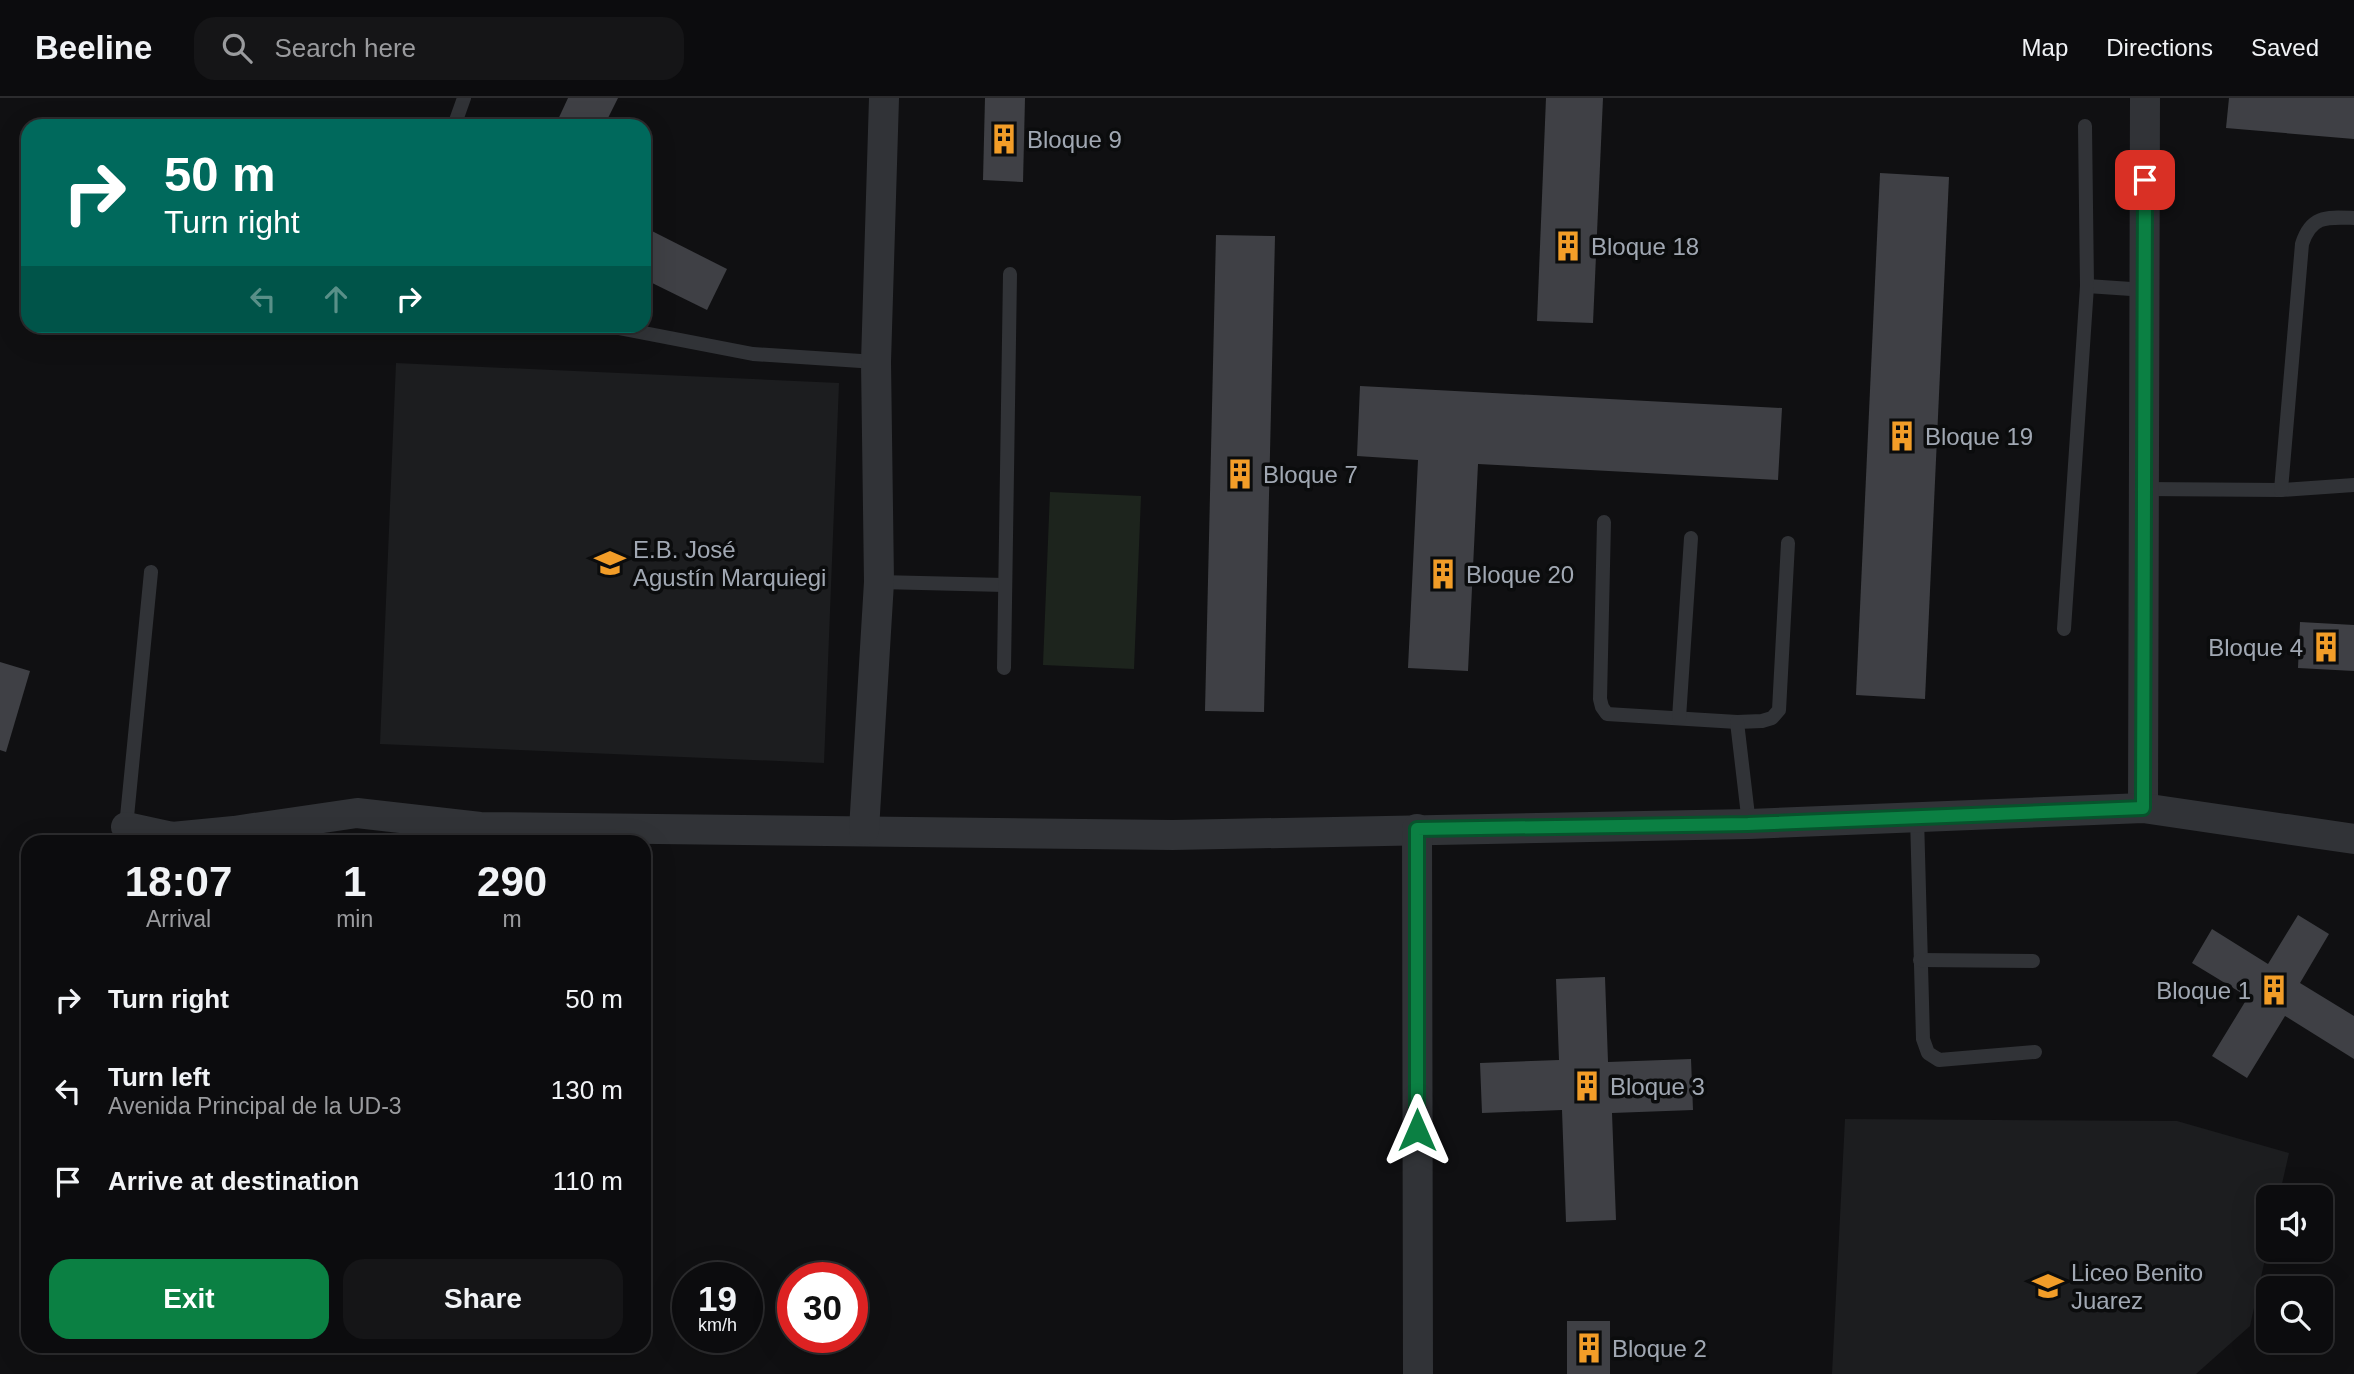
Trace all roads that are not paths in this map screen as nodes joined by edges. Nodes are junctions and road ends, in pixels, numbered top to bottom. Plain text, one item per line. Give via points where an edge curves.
1 (464, 98) edge
2 (884, 98) edge
3 (2145, 98) edge
4 (456, 119) edge
5 (2085, 127) dead end
6 (2354, 218) edge
7 (1010, 274) dead end
8 (2087, 286) junction
9 (2146, 290) junction
10 (644, 333) edge
11 (876, 362) junction
12 (2354, 485) edge
13 (2144, 489) junction
14 (2281, 490) junction
15 (1604, 522) dead end
16 (1691, 538) dead end
17 (1788, 543) dead end
18 (151, 572) dead end
19 (879, 582) junction
20 (1005, 584) junction
21 (2064, 629) dead end
22 (1004, 668) dead end
23 (1679, 718) junction
24 (1737, 722) junction
25 (2143, 808) junction
26 (1917, 817) junction
27 (1748, 824) junction
28 (126, 827) joint
29 (1417, 829) junction
30 (864, 830) junction
31 (163, 835) edge
32 (193, 835) edge
33 (2354, 839) edge
34 (1920, 960) junction
35 (2033, 961) dead end
36 (2035, 1052) dead end
37 (1418, 1374) edge

1 - 4 lane
2 - 11 street
3 - 9 street
5 - 8 lane
6 - 14 lane via 2315,222 2302,244
7 - 20 lane
8 - 9 lane
8 - 21 lane
9 - 13 street
10 - 11 lane via 754,354
11 - 19 street
12 - 14 lane
13 - 14 lane
13 - 25 street
15 - 23 lane via 1602,707 1607,714
16 - 23 lane
17 - 24 lane via 1779,710 1762,721
18 - 28 lane
19 - 20 lane
19 - 30 street
20 - 22 lane
23 - 24 lane
24 - 27 lane
25 - 26 street
25 - 33 street
26 - 27 street
26 - 34 lane
27 - 29 street
28 - 31 street
29 - 30 street via 1173,835
29 - 37 street
30 - 32 street via 480,827 357,813
34 - 35 lane
34 - 36 lane via 1923,1039 1928,1054 1939,1060

